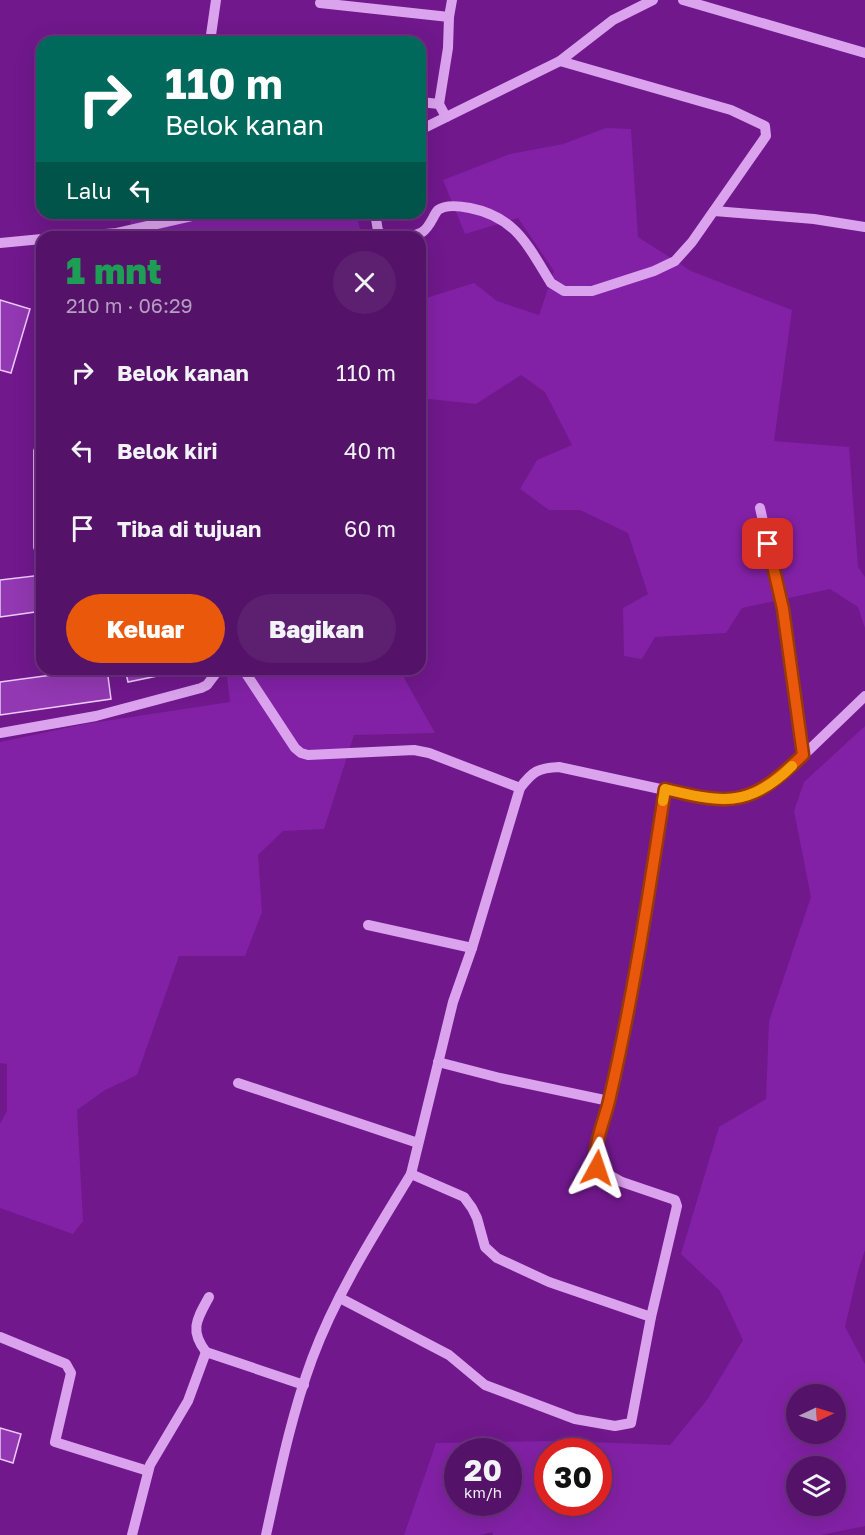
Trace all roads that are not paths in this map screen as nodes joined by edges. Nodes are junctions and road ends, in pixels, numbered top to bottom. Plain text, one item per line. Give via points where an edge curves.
1 (216, 0) edge
2 (452, 0) edge
3 (653, 0) edge
4 (682, 0) edge
5 (320, 3) dead end
6 (448, 17) junction
7 (211, 36) edge
8 (865, 53) edge
9 (560, 61) junction
10 (426, 103) edge
11 (440, 104) junction
12 (446, 117) junction
13 (426, 127) edge
14 (714, 212) junction
15 (179, 219) edge
16 (865, 227) edge
17 (132, 231) edge
18 (426, 231) edge
19 (36, 240) edge
20 (0, 243) edge
21 (760, 508) dead end
22 (214, 675) edge
23 (247, 675) edge
24 (865, 696) edge
25 (0, 733) edge
26 (803, 755) junction
27 (520, 788) junction
28 (665, 789) junction
29 (369, 925) dead end
30 (472, 948) junction
31 (438, 1062) junction
32 (238, 1083) dead end
33 (609, 1101) junction
34 (418, 1143) junction
35 (411, 1174) junction
36 (209, 1297) dead end
37 (340, 1298) junction
38 (651, 1317) junction
39 (0, 1337) edge
40 (206, 1352) junction
41 (304, 1385) junction
42 (148, 1471) junction
43 (132, 1535) edge
44 (266, 1535) edge

1 - 7 street
2 - 6 street
3 - 9 street via 613,20
4 - 8 street
5 - 6 street
6 - 11 street
9 - 12 street
9 - 14 street via 731,110 765,126 763,142
10 - 11 street
11 - 12 street
12 - 13 street
14 - 16 street
14 - 18 street via 675,261 586,292 557,288 523,237 485,211 447,206 437,211
15 - 17 street
19 - 20 street
21 - 26 street via 783,609
22 - 25 street via 201,688 96,716
23 - 27 street via 301,753 414,750
24 - 26 street
26 - 28 street via 784,774 739,799 706,799
27 - 28 street via 538,770 559,767
27 - 30 street
28 - 33 street via 643,933
29 - 30 street
30 - 31 street
31 - 33 street
31 - 34 street
32 - 34 street
33 - 38 street via 595,1162 597,1168 622,1182 675,1200 677,1206
34 - 35 street
35 - 37 street
35 - 38 street via 464,1197 472,1208 485,1246 497,1258 549,1282
36 - 40 street via 195,1327
37 - 38 street via 449,1355 485,1385 575,1419 615,1426 631,1423
37 - 41 street
39 - 42 street via 69,1368 55,1442
40 - 41 street
40 - 42 street via 188,1401
41 - 44 street
42 - 43 street

